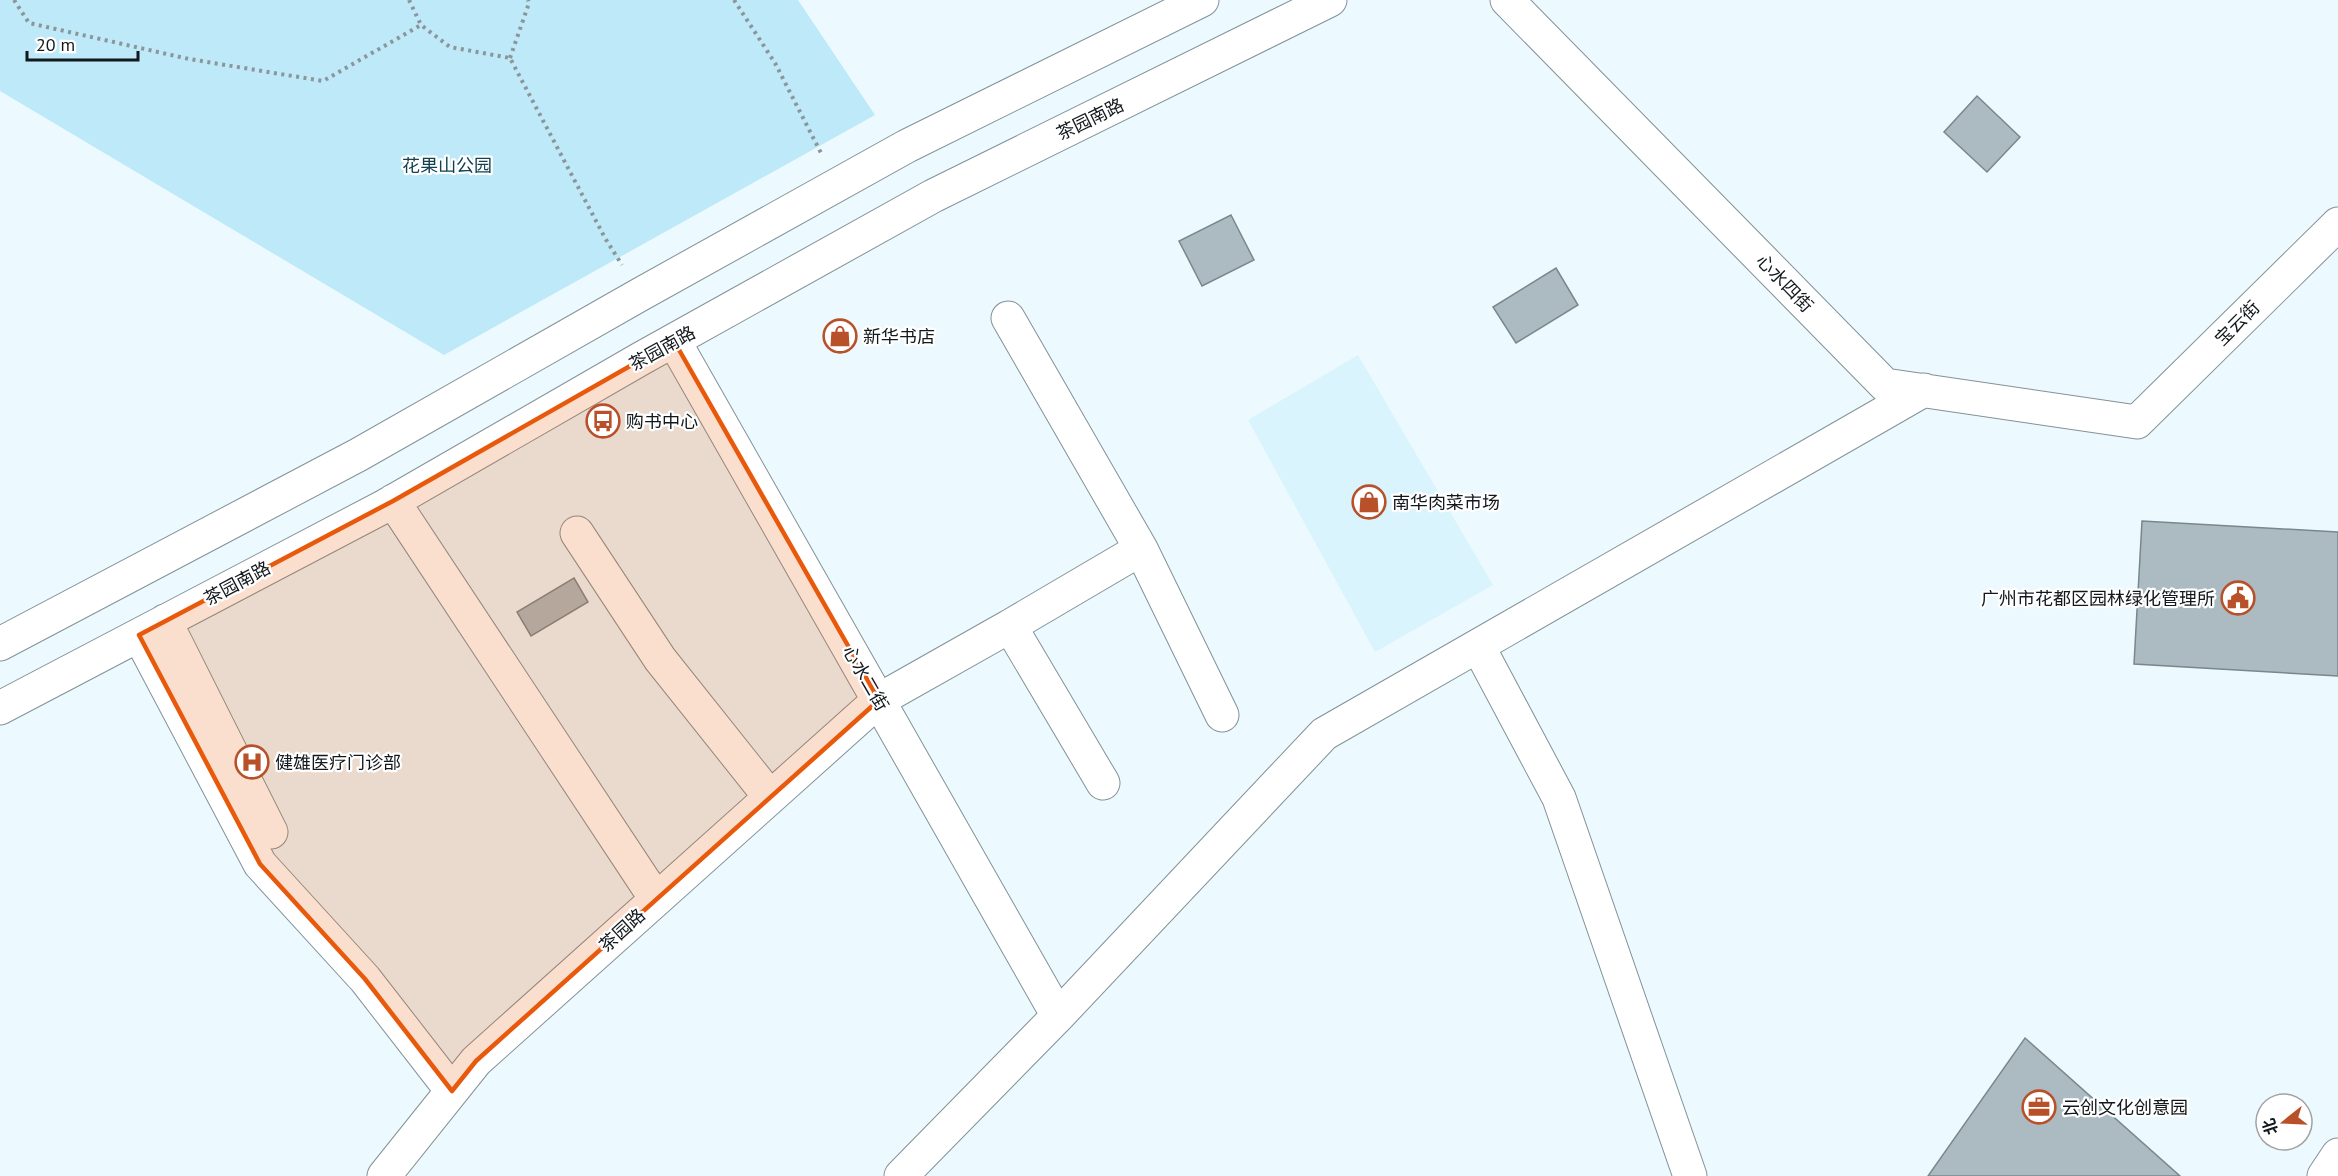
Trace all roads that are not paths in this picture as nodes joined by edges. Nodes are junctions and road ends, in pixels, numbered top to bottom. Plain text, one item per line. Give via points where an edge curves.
1 (1202, 0) edge
2 (1330, 0) edge
3 (1507, 0) edge
4 (2338, 224) edge
5 (1008, 318) dead end
6 (674, 341) junction
7 (1924, 390) junction
8 (2137, 422) joint
9 (393, 501) junction
10 (577, 533) dead end
11 (1141, 549) junction
12 (1010, 626) junction
13 (152, 628) junction
14 (0, 644) edge
15 (1478, 646) junction
16 (879, 700) junction
17 (0, 708) edge
18 (1222, 715) dead end
19 (1103, 783) dead end
20 (770, 797) junction
21 (271, 832) dead end
22 (656, 899) junction
23 (1058, 1016) junction
24 (452, 1090) junction
25 (2338, 1155) edge
26 (387, 1175) edge
27 (901, 1176) edge
28 (1690, 1176) edge
29 (2324, 1176) edge

1 - 14 street via 907,146 358,455
2 - 6 street, 茶园南路 via 933,196
3 - 7 street, 心水四街 via 1885,385
4 - 8 street, 宝云街
5 - 11 street
6 - 9 street, 茶园南路
6 - 16 street, 心水二街
7 - 8 street, 心水四街
7 - 15 street
9 - 13 street, 茶园南路
9 - 22 street
10 - 20 street via 660,659
11 - 12 street, 茶园路
11 - 18 street
12 - 16 street, 茶园路
12 - 19 street
13 - 17 street, 茶园南路
13 - 21 street
13 - 24 street via 260,864 364,979
15 - 23 street via 1324,734
15 - 28 street via 1559,798
16 - 20 street, 茶园路
16 - 23 street, 心水二街
20 - 22 street, 茶园路
22 - 24 street, 茶园路 via 476,1062
23 - 27 street
24 - 26 street, 茶园路
25 - 29 street

